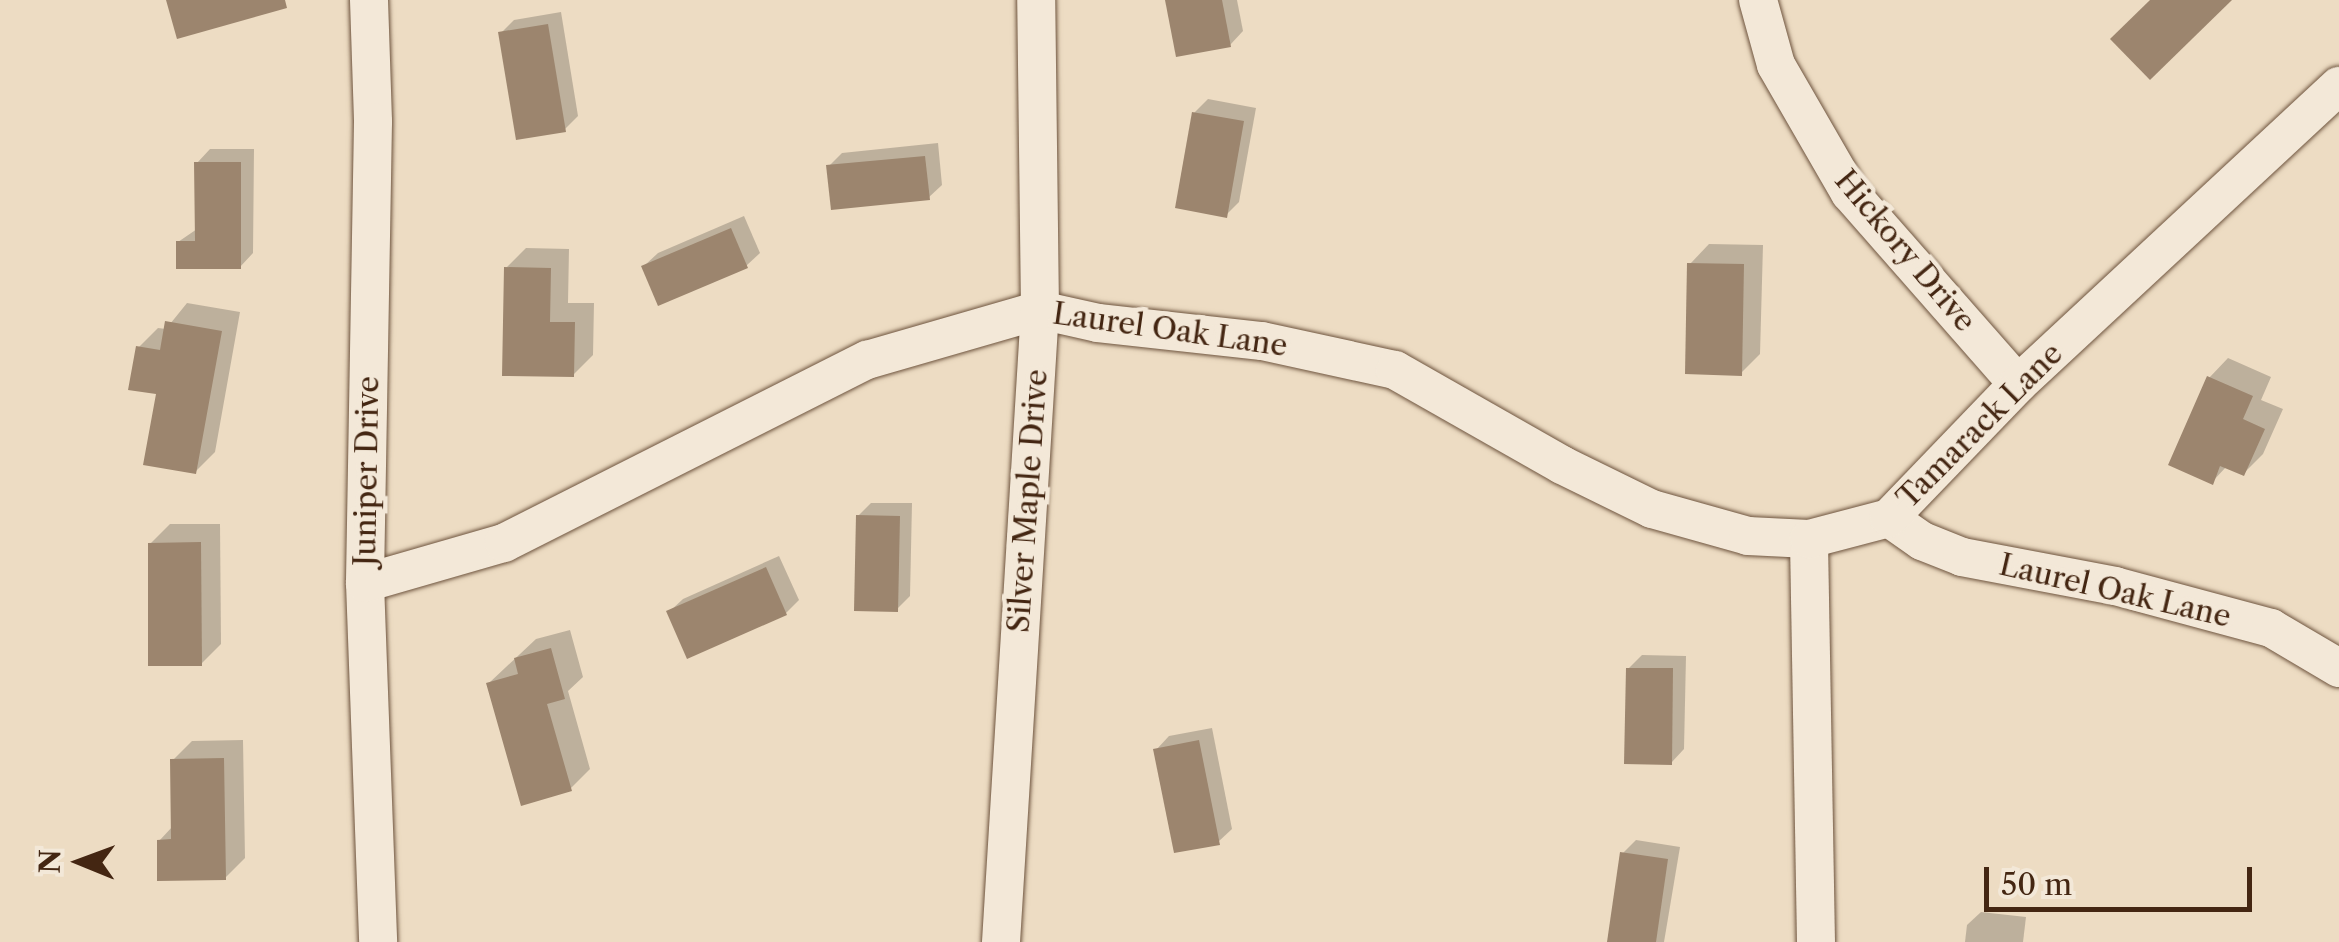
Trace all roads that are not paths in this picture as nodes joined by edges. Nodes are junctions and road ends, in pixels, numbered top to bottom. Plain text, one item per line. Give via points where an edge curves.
1 (370, 0) edge
2 (1036, 0) edge
3 (1758, 0) edge
4 (2339, 86) edge
5 (1040, 310) junction
6 (2018, 384) junction
7 (1889, 518) junction
8 (1809, 539) junction
9 (366, 582) junction
10 (2339, 668) edge
11 (378, 942) edge
12 (1002, 942) edge
13 (1816, 942) edge

1 - 9 street, Juniper Drive
2 - 5 street, Silver Maple Drive
3 - 6 street, Hickory Drive via 1776,65 1850,193
4 - 6 street, Tamarack Lane
5 - 8 street, Laurel Oak Lane via 1098,323 1262,340 1394,370 1652,509 1748,536
5 - 9 street, Laurel Oak Lane via 866,360 504,543
5 - 12 street, Silver Maple Drive
6 - 7 street, Tamarack Lane
7 - 8 street, Tamarack Lane
7 - 10 street, Laurel Oak Lane via 1962,557 2115,586 2272,628
8 - 13 street
9 - 11 street, Juniper Drive

